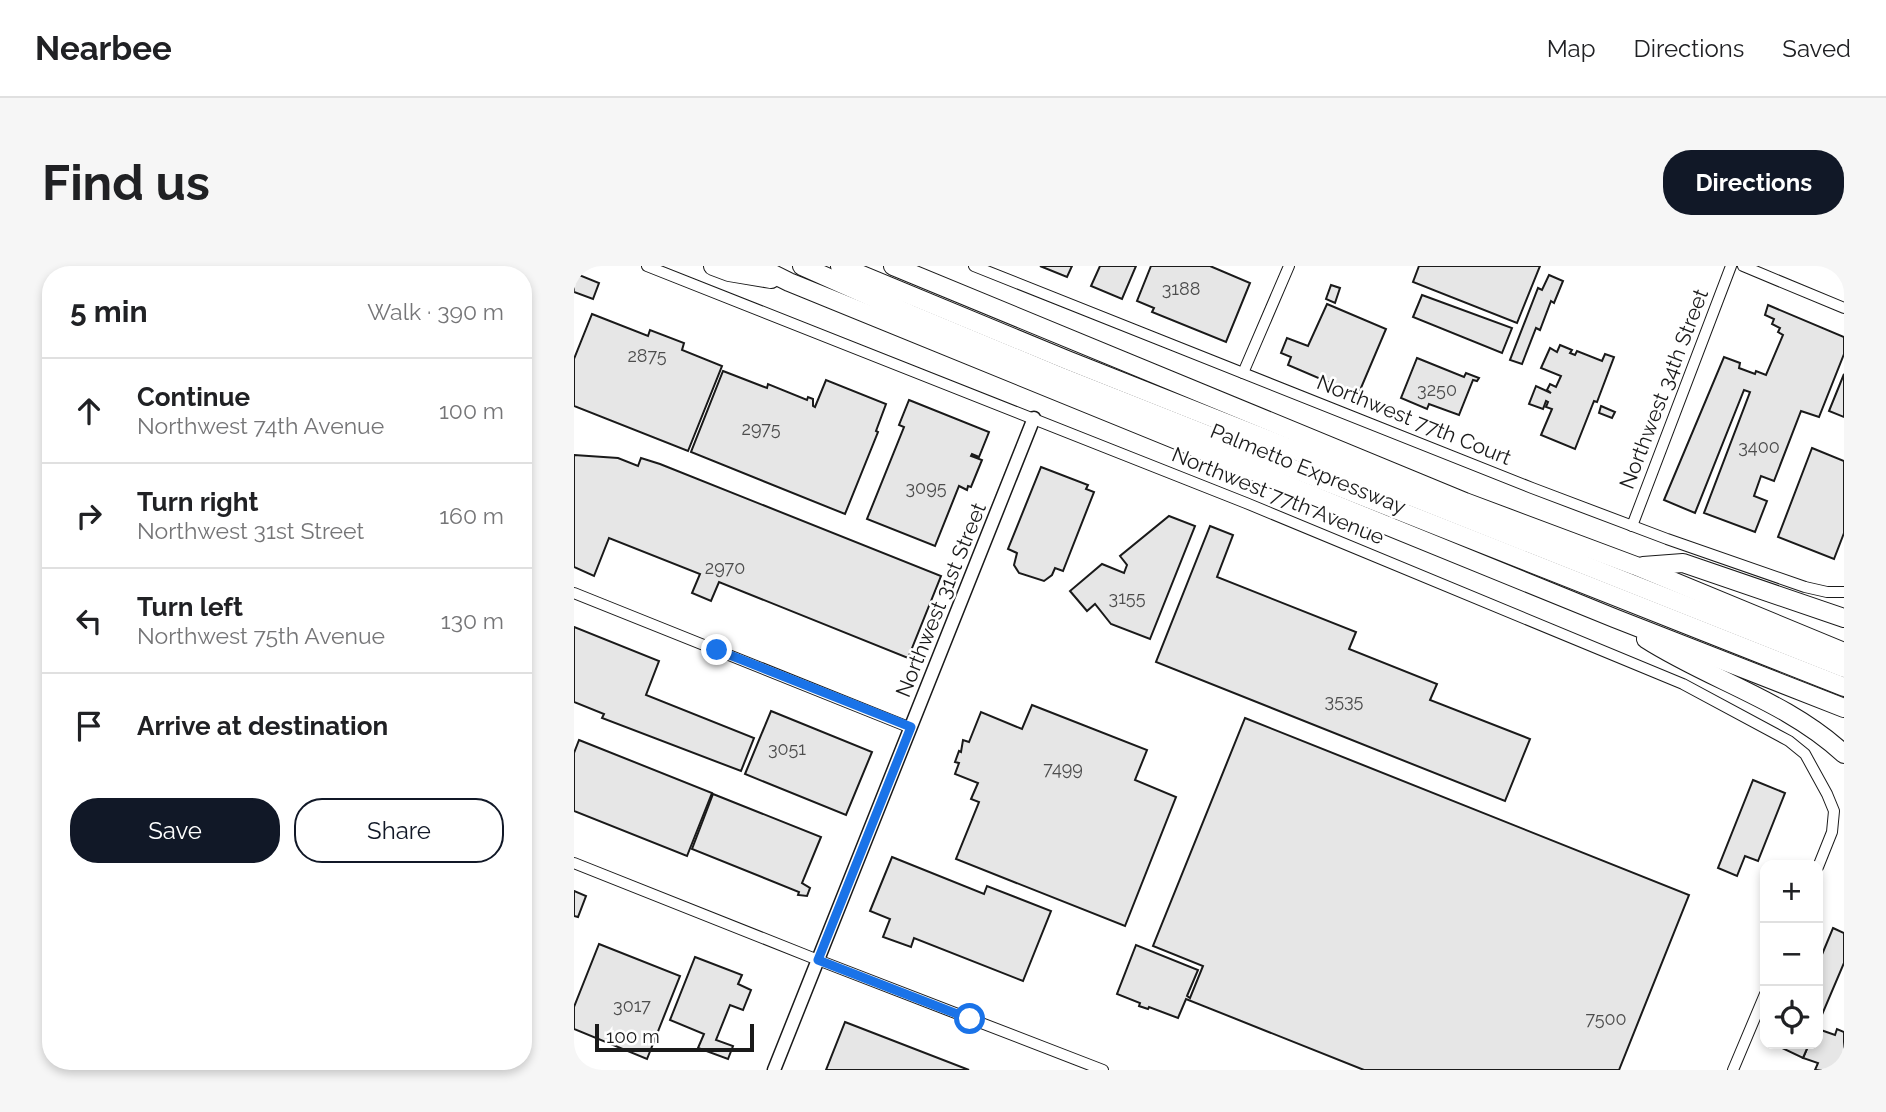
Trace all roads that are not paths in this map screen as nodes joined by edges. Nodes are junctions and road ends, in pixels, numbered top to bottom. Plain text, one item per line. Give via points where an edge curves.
1 (647, 266) edge
2 (713, 266) edge
3 (757, 266) edge
4 (802, 266) edge
5 (840, 266) edge
6 (893, 266) edge
7 (974, 266) edge
8 (1289, 266) edge
9 (1731, 266) edge
10 (1743, 266) edge
11 (789, 282) junction
12 (1844, 308) edge
13 (1243, 373) junction
14 (1034, 418) junction
15 (1632, 526) junction
16 (1636, 566) junction
17 (574, 593) edge
18 (1844, 593) edge
19 (1614, 618) junction
20 (1844, 618) edge
21 (1844, 652) edge
22 (1844, 668) edge
23 (1844, 687) edge
24 (1844, 708) edge
25 (911, 727) junction
26 (1844, 754) edge
27 (1821, 860) edge
28 (574, 863) edge
29 (818, 960) junction
30 (1760, 1005) edge
31 (774, 1070) edge
32 (1103, 1070) edge
33 (1734, 1070) edge

1 - 14 street, Northwest 77th Avenue
2 - 11 highway
3 - 11 highway, Palmetto Expressway
4 - 23 highway via 1059,376
5 - 22 highway
6 - 16 highway, Palmetto Expressway via 1465,502
7 - 13 street, Northwest 77th Court
8 - 13 street
9 - 15 street, Northwest 34th Street
10 - 12 street
11 - 19 highway, Palmetto Expressway
13 - 15 street, Northwest 77th Court
14 - 25 street, Northwest 31st Street
14 - 27 street, Northwest 77th Avenue via 1683,684 1790,741 1805,754 1834,811 1832,832
15 - 18 street, Northwest 77th Court via 1813,589
16 - 20 highway via 1683,563
16 - 21 highway, Palmetto Expressway
17 - 25 street
19 - 24 highway, Palmetto Expressway
19 - 26 highway via 1672,656 1806,723
25 - 29 street, Northwest 31st Street
28 - 29 street
29 - 31 street, Northwest 31st Street
29 - 32 street
30 - 33 street

